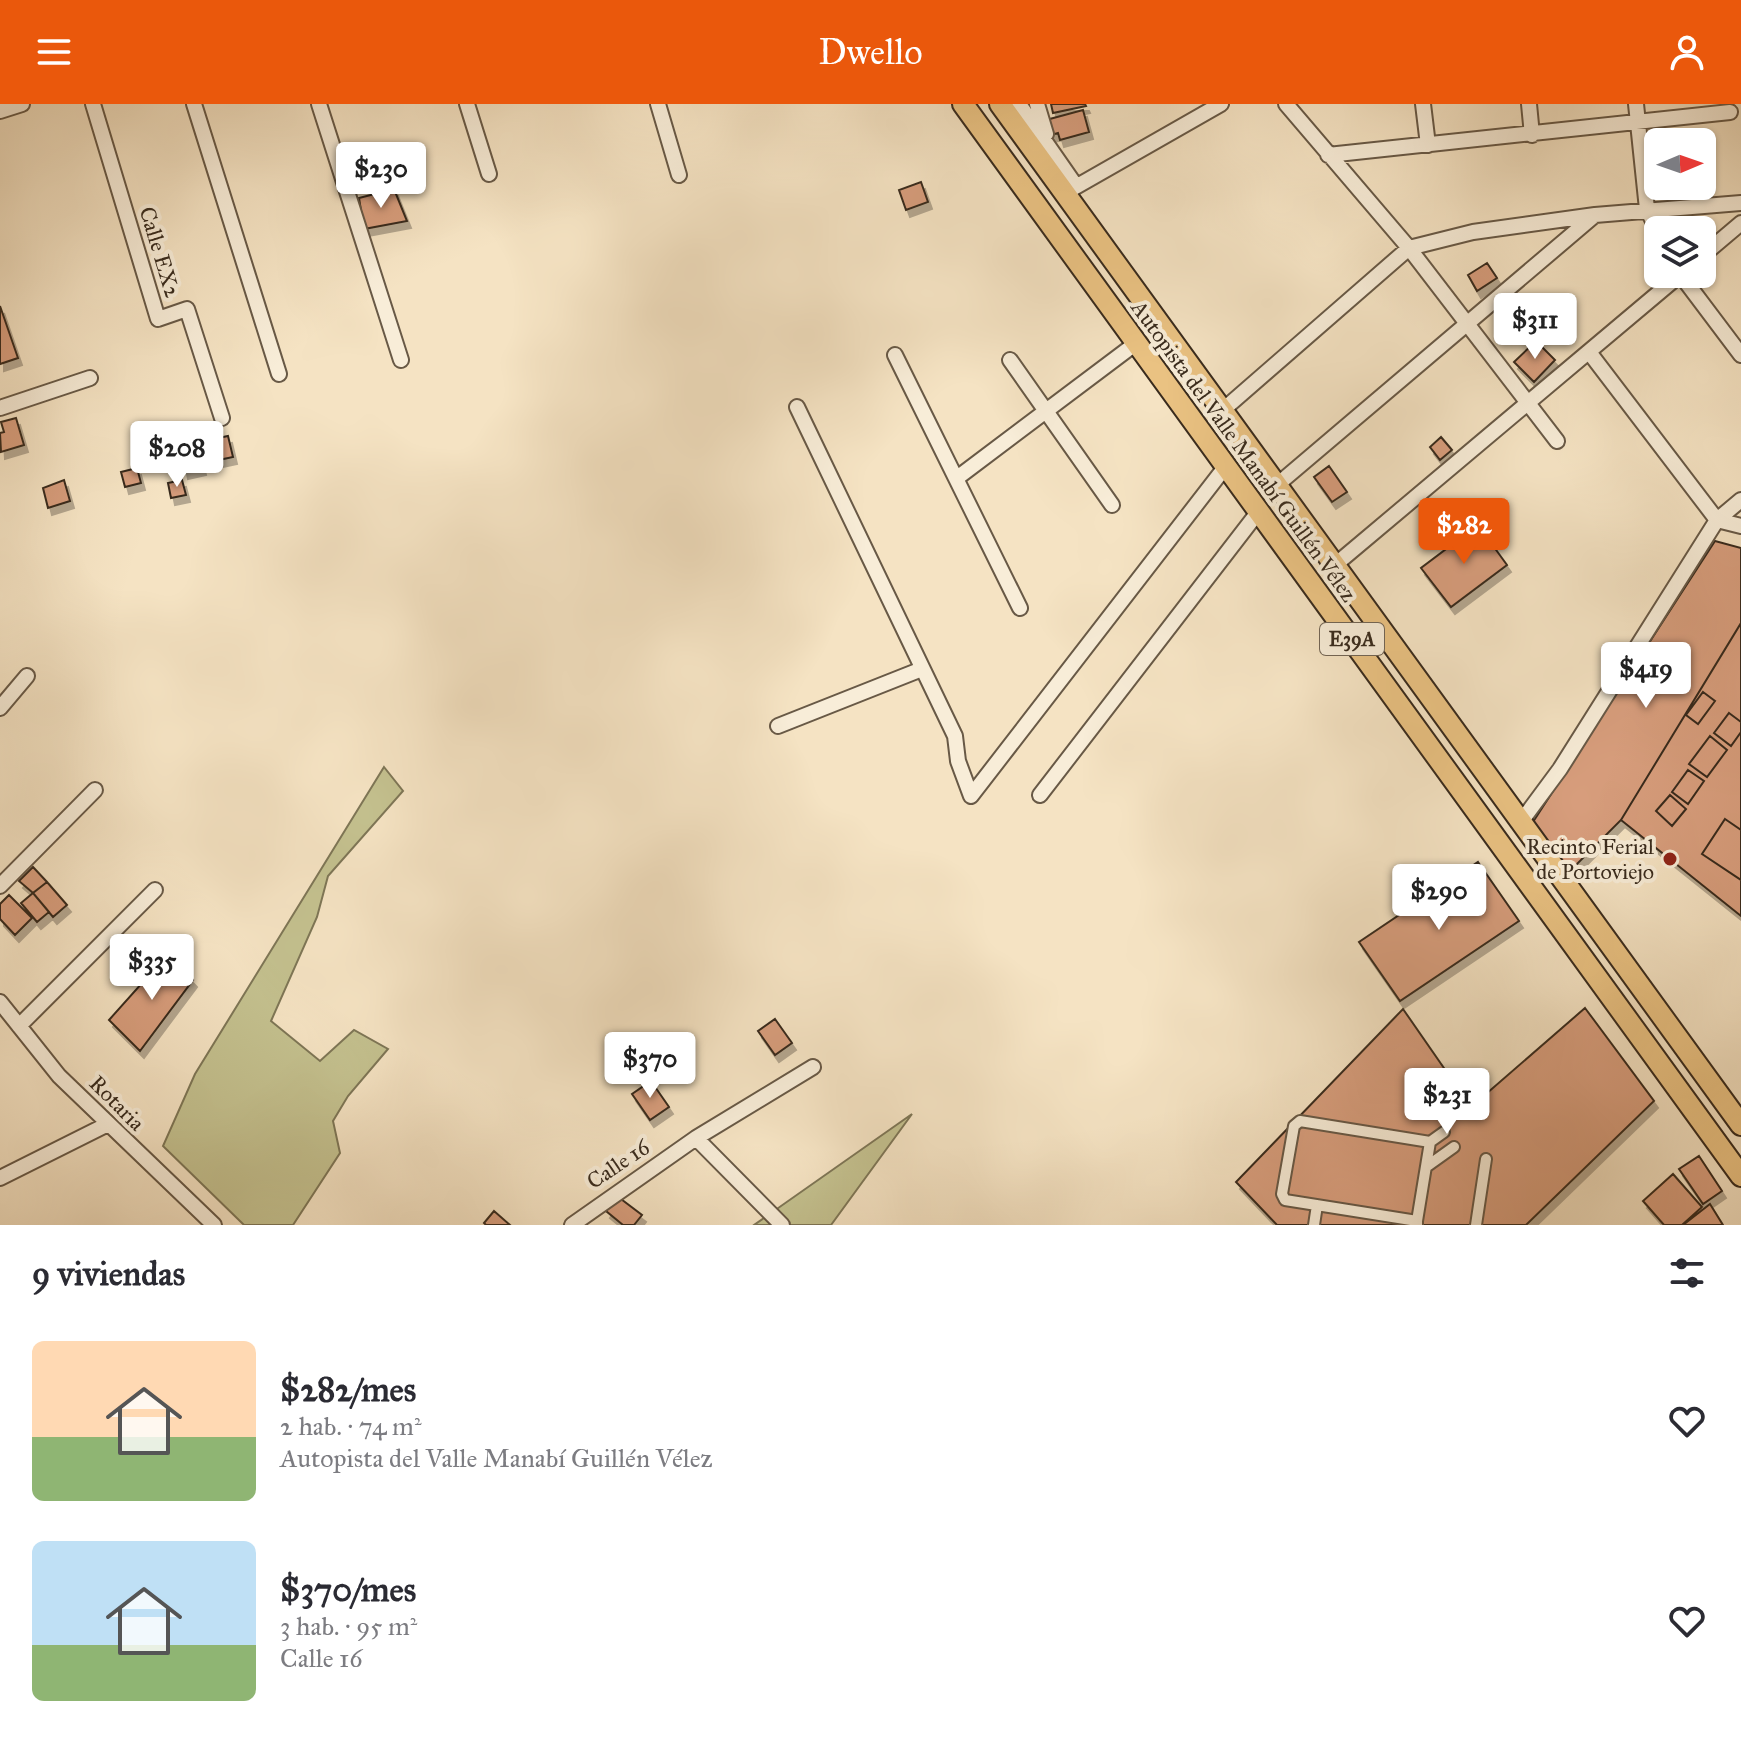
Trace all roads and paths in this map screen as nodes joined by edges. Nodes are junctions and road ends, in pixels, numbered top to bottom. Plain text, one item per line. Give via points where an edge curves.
1 (22, 104) edge
2 (93, 104) edge
3 (194, 104) edge
4 (319, 104) edge
5 (467, 104) edge
6 (658, 104) edge
7 (963, 104) edge
8 (1000, 104) edge
9 (1019, 104) edge
10 (1037, 104) edge
11 (1221, 104) edge
12 (1286, 104) edge
13 (1423, 104) edge
14 (1529, 104) edge
15 (1636, 104) edge
16 (0, 111) edge
17 (1730, 112) dead end
18 (1639, 123) junction
19 (1532, 135) junction
20 (1428, 145) junction
21 (1049, 146) junction
22 (1328, 155) junction
23 (489, 174) dead end
24 (679, 175) dead end
25 (1066, 187) junction
26 (1741, 203) edge
27 (1647, 209) junction
28 (1595, 215) junction
29 (1650, 216) edge
30 (1741, 223) edge
31 (1716, 244) edge
32 (1409, 248) junction
33 (1664, 288) edge
34 (1691, 288) edge
35 (1467, 323) junction
36 (1135, 344) junction
37 (1589, 352) junction
38 (895, 355) dead end
39 (1741, 355) edge
40 (401, 360) dead end
41 (1010, 360) dead end
42 (279, 374) dead end
43 (90, 378) dead end
44 (1527, 402) junction
45 (797, 407) dead end
46 (0, 408) edge
47 (1223, 410) junction
48 (1046, 412) junction
49 (222, 418) dead end
50 (1557, 441) dead end
51 (1226, 466) junction
52 (957, 478) junction
53 (1277, 485) junction
54 (1741, 500) edge
55 (1112, 505) dead end
56 (1259, 511) junction
57 (1717, 520) junction
58 (1741, 526) edge
59 (1314, 537) junction
60 (1291, 555) junction
61 (1335, 565) junction
62 (1020, 608) dead end
63 (922, 669) junction
64 (27, 676) dead end
65 (0, 708) edge
66 (778, 726) dead end
67 (95, 790) dead end
68 (1040, 795) dead end
69 (1520, 823) junction
70 (0, 886) edge
71 (155, 890) dead end
72 (0, 1002) edge
73 (19, 1026) junction
74 (813, 1067) dead end
75 (106, 1125) junction
76 (1741, 1125) edge
77 (1444, 1132) dead end
78 (696, 1138) junction
79 (1430, 1142) junction
80 (1454, 1147) dead end
81 (1486, 1159) dead end
82 (1426, 1167) junction
83 (1741, 1176) edge
84 (0, 1178) edge
85 (1317, 1205) junction
86 (203, 1222) edge
87 (1398, 1222) edge
88 (1417, 1223) edge
89 (572, 1225) edge
90 (782, 1225) edge
91 (1314, 1225) edge
92 (1476, 1225) edge

1 - 16 street
2 - 49 street, Calle EX2 via 158,319 187,309
3 - 42 street
4 - 40 street
5 - 23 street
6 - 24 street
7 - 36 main road, Autopista del Valle Manabí Guillén Vélez / E39A
8 - 25 main road, Autopista del Valle Manabí Guillén Vélez / E39A
9 - 21 street
10 - 21 street
11 - 25 street
12 - 22 street
13 - 20 street
14 - 19 street
15 - 18 street
17 - 18 street
18 - 19 street
18 - 27 street
19 - 20 street
20 - 22 street
21 - 25 street
21 - 25 street
22 - 32 street
25 - 47 main road, Autopista del Valle Manabí Guillén Vélez / E39A
26 - 27 street
27 - 28 street
27 - 29 street
28 - 32 street via 1473,232
28 - 35 street
30 - 31 street
32 - 35 street
32 - 47 street
33 - 37 street
34 - 39 street
35 - 44 street
35 - 53 street
36 - 48 street
36 - 51 main road, Autopista del Valle Manabí Guillén Vélez / E39A
37 - 44 street
37 - 57 street
38 - 52 street
41 - 48 street
43 - 46 street
44 - 50 street
44 - 61 street
45 - 63 street
47 - 53 main road, Autopista del Valle Manabí Guillén Vélez / E39A
48 - 52 street
48 - 55 street
51 - 56 main road, Autopista del Valle Manabí Guillén Vélez / E39A
51 - 63 street via 971,796 955,736
52 - 62 street
53 - 59 main road, Autopista del Valle Manabí Guillén Vélez / E39A
54 - 57 street
56 - 60 main road, Autopista del Valle Manabí Guillén Vélez / E39A
56 - 68 street
57 - 58 street
57 - 69 street via 1560,769
59 - 60 main road
59 - 61 main road, Autopista del Valle Manabí Guillén Vélez / E39A
60 - 83 main road, Autopista del Valle Manabí Guillén Vélez / E39A
61 - 69 main road, Autopista del Valle Manabí Guillén Vélez / E39A
63 - 66 street
64 - 65 street
67 - 70 street
69 - 76 main road, Autopista del Valle Manabí Guillén Vélez / E39A
71 - 73 street
72 - 73 street, Rotaria
73 - 75 street, Rotaria
74 - 78 street, Calle 16
75 - 84 street
75 - 86 street, Rotaria
77 - 79 street
78 - 89 street, Calle 16
78 - 90 street
79 - 82 street
79 - 85 street via 1300,1121 1294,1126 1282,1194 1285,1200
80 - 82 street
81 - 92 street
82 - 88 street
85 - 87 street
85 - 91 street
87 - 88 street

